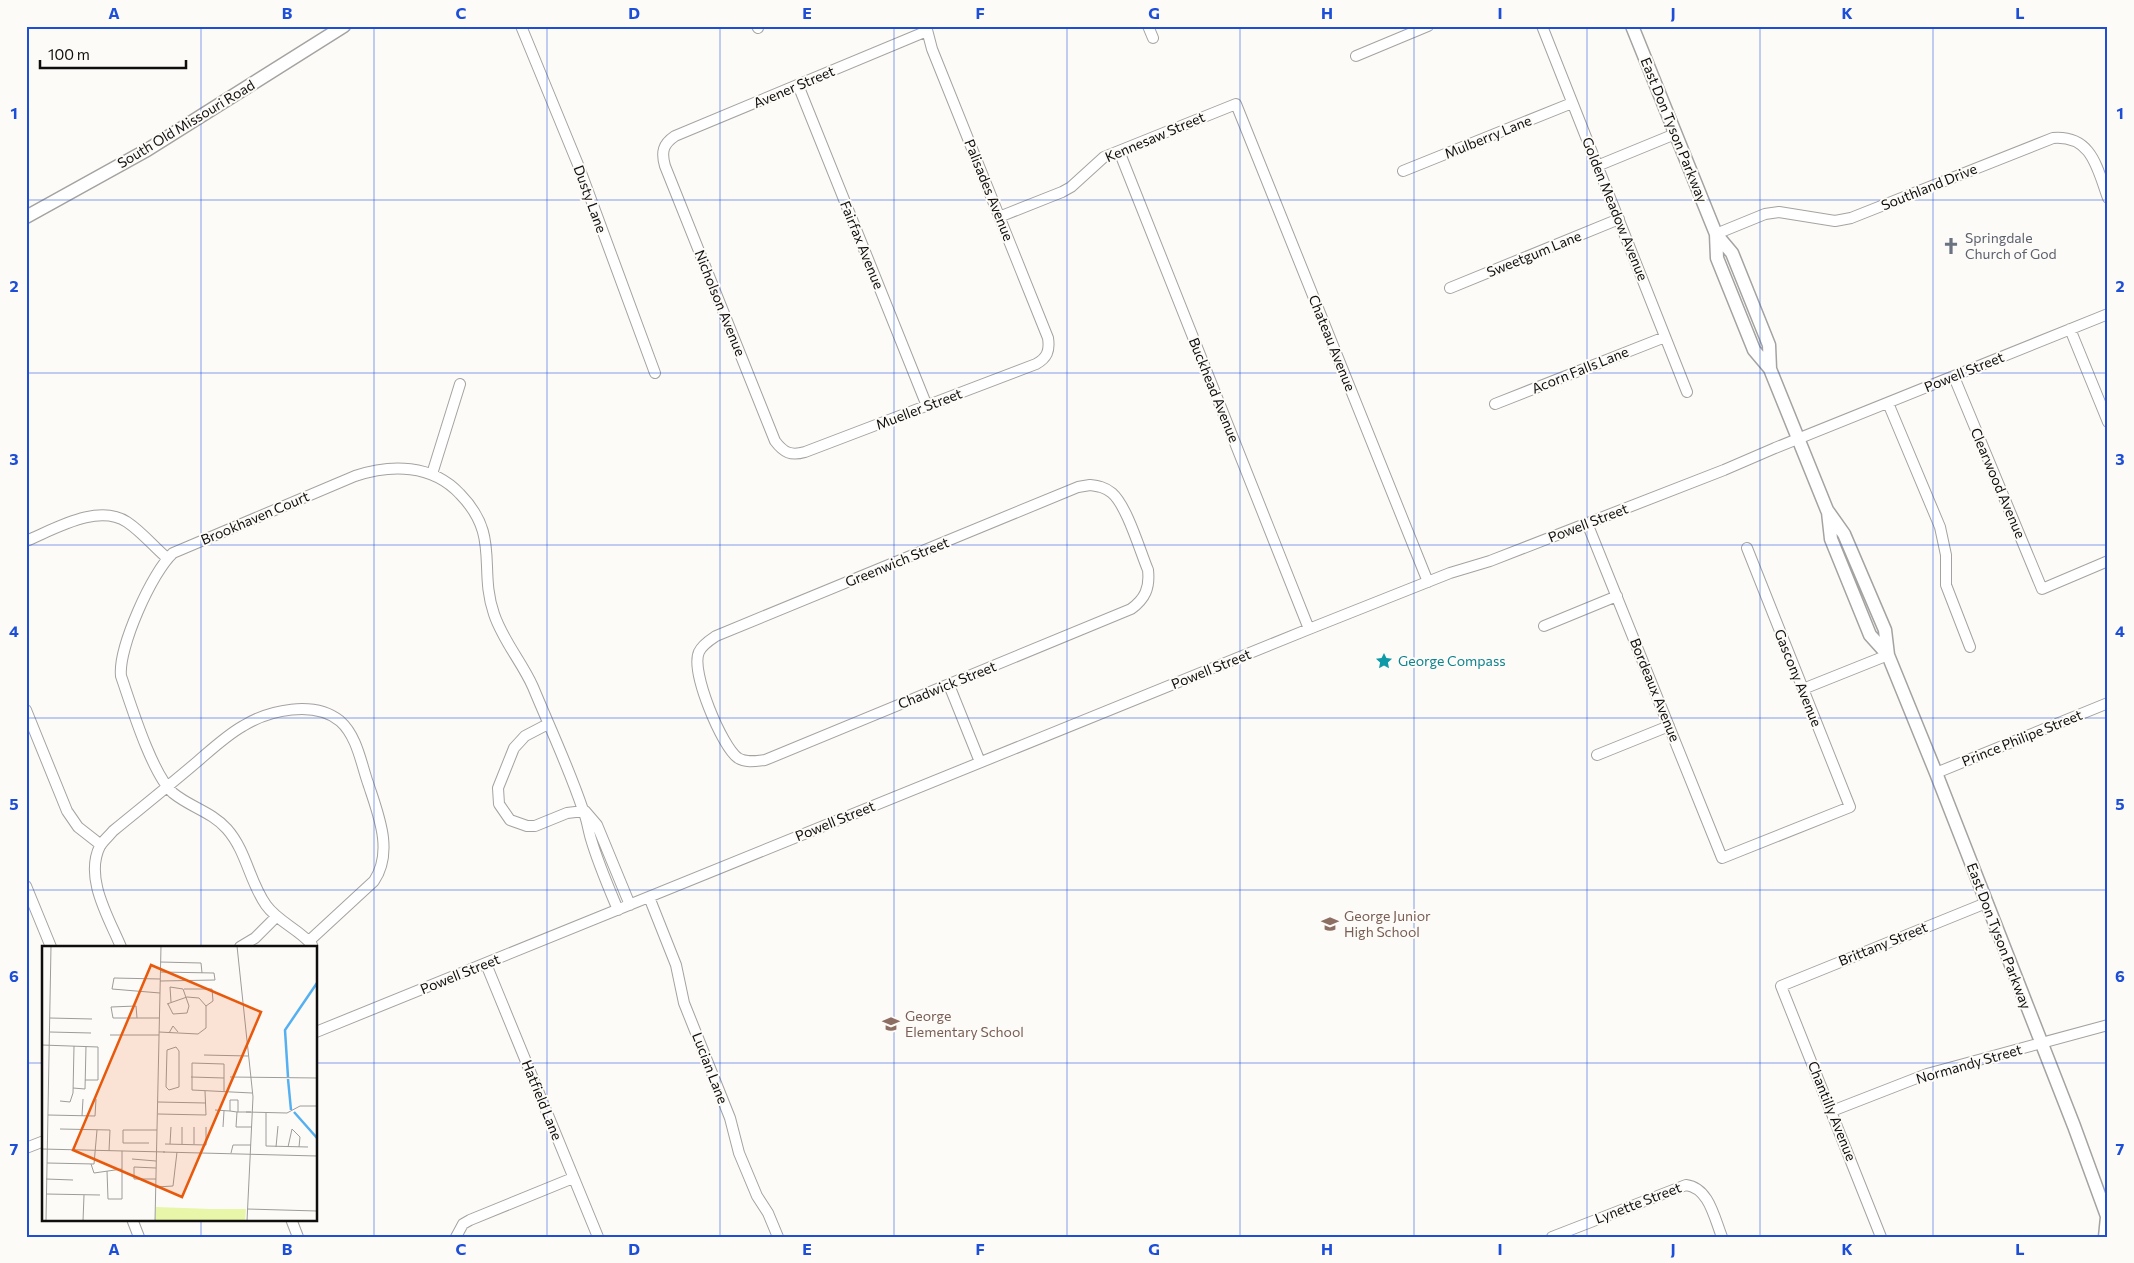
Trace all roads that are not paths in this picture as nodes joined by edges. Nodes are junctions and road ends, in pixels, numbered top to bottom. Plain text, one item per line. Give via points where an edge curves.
1 (344, 26) edge
2 (521, 26) edge
3 (1148, 26) edge
4 (1428, 26) edge
5 (1542, 26) edge
6 (1632, 26) edge
7 (927, 29) edge
8 (1153, 38) dead end
9 (1356, 56) dead end
10 (798, 85) junction
11 (1572, 103) junction
12 (1236, 104) joint
13 (1676, 134) junction
14 (663, 147) joint
15 (1119, 151) junction
16 (1597, 166) junction
17 (1403, 171) dead end
18 (2108, 198) edge
19 (26, 217) edge
20 (999, 217) junction
21 (1618, 219) junction
22 (1716, 234) junction
23 (1450, 288) dead end
24 (2108, 314) edge
25 (2070, 329) junction
26 (1665, 336) junction
27 (1048, 354) joint
28 (655, 373) dead end
29 (1954, 377) junction
30 (460, 384) dead end
31 (1687, 392) dead end
32 (1888, 403) junction
33 (1495, 404) dead end
34 (927, 406) junction
35 (2108, 422) edge
36 (1798, 439) junction
37 (787, 453) joint
38 (432, 474) junction
39 (1587, 524) junction
40 (26, 541) edge
41 (1747, 548) dead end
42 (167, 558) junction
43 (2108, 561) edge
44 (1428, 582) junction
45 (1146, 593) joint
46 (1617, 596) junction
47 (1544, 626) dead end
48 (1309, 629) junction
49 (1970, 647) dead end
50 (1888, 655) junction
51 (949, 684) junction
52 (1803, 690) junction
53 (2108, 703) edge
54 (26, 710) edge
55 (548, 724) junction
56 (1669, 726) junction
57 (1597, 755) dead end
58 (740, 760) joint
59 (980, 762) junction
60 (1936, 773) junction
61 (167, 786) junction
62 (584, 811) junction
63 (101, 845) junction
64 (1722, 858) joint
65 (26, 886) edge
66 (649, 897) junction
67 (1986, 903) junction
68 (630, 905) junction
69 (618, 910) junction
70 (276, 917) junction
71 (51, 946) edge
72 (121, 946) edge
73 (242, 946) edge
74 (486, 964) junction
75 (1781, 986) joint
76 (2108, 1025) edge
77 (318, 1031) edge
78 (2040, 1044) junction
79 (1832, 1111) junction
80 (42, 1141) edge
81 (26, 1148) edge
82 (573, 1178) junction
83 (2107, 1218) edge
84 (132, 1220) edge
85 (291, 1220) edge
86 (457, 1234) edge
87 (139, 1237) edge
88 (298, 1237) edge
89 (598, 1237) edge
90 (778, 1237) edge
91 (1552, 1237) edge
92 (1722, 1237) edge
93 (1881, 1237) edge
94 (2105, 1237) edge

1 - 19 main road, South Old Missouri Road via 147,150
2 - 28 street, Dusty Lane
3 - 8 street
4 - 9 street
5 - 11 street, Golden Meadow Avenue
6 - 13 main road, East Don Tyson Parkway
7 - 10 street, Avener Street
7 - 20 street, Palisades Avenue
10 - 14 street, Avener Street via 675,136
10 - 34 street, Fairfax Avenue
11 - 16 street, Golden Meadow Avenue
11 - 17 street, Mulberry Lane
12 - 15 street, Kennesaw Street
12 - 44 street, Chateau Avenue
13 - 16 street
13 - 22 main road, East Don Tyson Parkway
14 - 37 street, Nicholson Avenue via 664,166 768,422 780,448
15 - 20 street, Kennesaw Street via 1104,157 1071,188
15 - 48 street, Buckhead Avenue
16 - 21 street, Golden Meadow Avenue
18 - 22 street, Southland Drive via 2093,158 2085,148 2076,140 2053,138 1851,218 1835,221 1779,212 1765,214
20 - 27 street, Palisades Avenue via 1048,338
21 - 23 street, Sweetgum Lane
21 - 26 street, Golden Meadow Avenue
22 - 36 main road, East Don Tyson Parkway via 1732,253 1769,345 1770,369
24 - 25 street, Powell Street
25 - 29 street, Powell Street
25 - 35 street
26 - 31 street, Golden Meadow Avenue
26 - 33 street, Acorn Falls Lane
27 - 34 street, Mueller Street via 1036,364
29 - 32 street, Powell Street
29 - 43 street, Clearwood Avenue via 2042,589
30 - 38 street
32 - 36 street, Powell Street
32 - 49 street via 1940,527 1946,556 1946,585
34 - 37 street, Mueller Street via 805,452
36 - 39 street, Powell Street
36 - 50 main road, East Don Tyson Parkway via 1827,510 1844,534 1885,630
38 - 42 street, Brookhaven Court via 404,467 374,470 182,548
38 - 55 street, Brookhaven Court via 459,493 480,521 487,550 489,592 494,613 506,643 532,685
39 - 44 street, Powell Street
39 - 46 street, Bordeaux Avenue
40 - 42 street via 90,515 111,515 127,522
41 - 52 street, Gascony Avenue
42 - 61 street, Brookhaven Court via 154,577 120,667 156,768
44 - 48 street, Powell Street
45 - 51 street, Chadwick Street via 1131,610
45 - 58 street, Greenwich Street via 1148,570 1121,504 1101,486 1090,485 1078,487 734,628 716,636 699,652 696,666 724,740
46 - 47 street
46 - 56 street, Bordeaux Avenue
48 - 59 street, Powell Street
50 - 52 street
50 - 60 main road, East Don Tyson Parkway
51 - 58 street, Chadwick Street via 765,760
51 - 59 street
52 - 64 street, Gascony Avenue via 1850,808
53 - 60 street, Prince Philipe Street
54 - 63 street via 67,811 78,827
55 - 62 street, Brookhaven Court
55 - 62 street via 525,736 514,748 498,788 499,804 510,820 527,826
56 - 57 street
56 - 64 street, Bordeaux Avenue
59 - 66 street, Powell Street
60 - 67 main road, East Don Tyson Parkway
61 - 63 street
61 - 70 street, Brookhaven Court via 226,828 242,851 258,892
61 - 70 street, Brookhaven Court via 236,730 278,712 308,709 331,715 340,722 354,742 380,823 383,839 379,874 368,889 311,943
62 - 68 street, Brookhaven Court via 597,825
62 - 69 street, Brookhaven Court via 596,855
63 - 72 street via 96,858 96,885
65 - 71 street
66 - 68 street, Powell Street
66 - 90 street, Lucian Lane via 676,965 684,1004 730,1118 739,1153
67 - 75 street, Brittany Street
67 - 78 main road, East Don Tyson Parkway
68 - 69 street, Powell Street
69 - 74 street, Powell Street
70 - 73 street
74 - 77 street, Powell Street
74 - 82 street, Hatfield Lane
75 - 79 street, Chantilly Avenue
76 - 78 street, Normandy Street
78 - 79 street, Normandy Street via 1927,1074
78 - 83 main road, East Don Tyson Parkway
79 - 93 street, Chantilly Avenue
80 - 81 street
82 - 86 street via 470,1220
82 - 89 street, Hatfield Lane
83 - 94 main road, East Don Tyson Parkway
84 - 87 street
85 - 88 street
91 - 92 street, Lynette Street via 1686,1185 1696,1186 1708,1201

